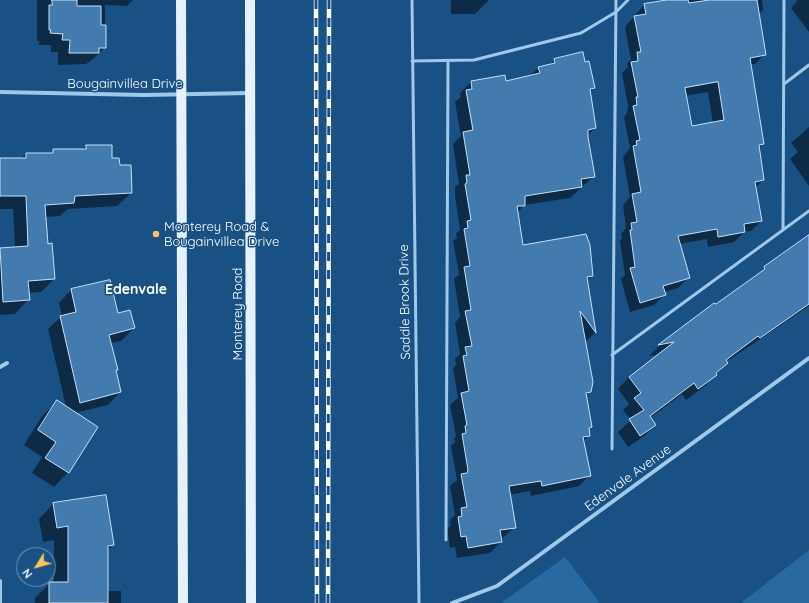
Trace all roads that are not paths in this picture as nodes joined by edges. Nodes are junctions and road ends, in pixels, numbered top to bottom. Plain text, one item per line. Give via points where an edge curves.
1 (181, 0) edge
2 (250, 0) edge
3 (412, 0) edge
4 (616, 0) edge
5 (628, 0) edge
6 (784, 0) edge
7 (616, 12) junction
8 (412, 61) junction
9 (448, 61) junction
10 (809, 65) edge
11 (784, 84) junction
12 (0, 92) edge
13 (250, 94) junction
14 (180, 95) junction
15 (809, 211) edge
16 (783, 230) junction
17 (612, 355) junction
18 (809, 358) edge
19 (7, 362) dead end
20 (0, 367) edge
21 (612, 449) dead end
22 (446, 540) dead end
23 (0, 580) edge
24 (0, 603) edge
25 (183, 603) edge
26 (251, 603) edge
27 (419, 603) edge
28 (452, 603) edge

1 - 14 main road
2 - 13 main road, Monterey Road
3 - 8 lane, Saddle Brook Drive
4 - 7 lane
5 - 7 lane
6 - 11 lane
7 - 9 lane via 581,33 474,60
7 - 17 lane
8 - 9 lane
8 - 27 lane, Saddle Brook Drive
9 - 22 lane
10 - 11 lane
11 - 16 lane
12 - 14 street, Bougainvillea Drive
13 - 14 street, Bougainvillea Drive
13 - 26 main road, Monterey Road
14 - 25 main road
15 - 16 lane
16 - 17 lane
17 - 21 lane
18 - 28 street, Edenvale Avenue via 497,586
19 - 20 street
23 - 24 street

